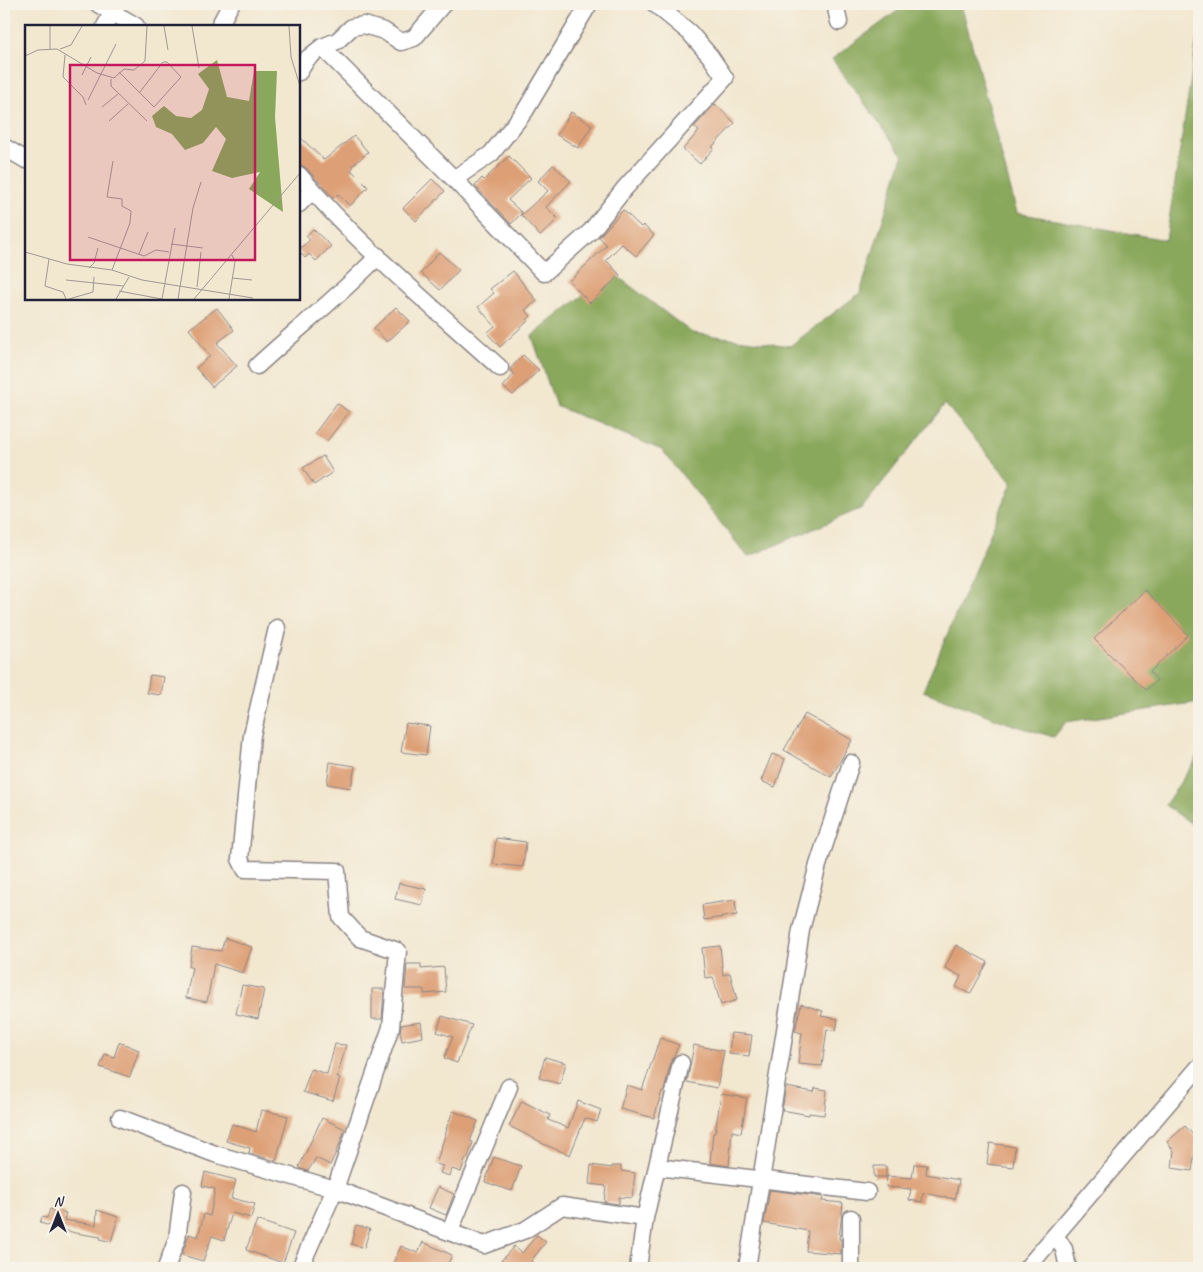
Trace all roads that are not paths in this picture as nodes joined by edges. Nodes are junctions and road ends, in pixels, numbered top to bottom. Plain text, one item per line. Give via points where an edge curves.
1 (98, 4) edge
2 (231, 4) edge
3 (444, 4) edge
4 (589, 4) edge
5 (655, 4) edge
6 (835, 4) edge
7 (115, 8) edge
8 (839, 22) dead end
9 (106, 25) edge
10 (135, 25) edge
11 (220, 25) edge
12 (322, 47) junction
13 (300, 70) edge
14 (4, 147) edge
15 (25, 159) edge
16 (300, 176) edge
17 (454, 178) junction
18 (312, 191) junction
19 (300, 203) edge
20 (378, 256) junction
21 (257, 366) dead end
22 (500, 368) dead end
23 (277, 628) dead end
24 (852, 763) dead end
25 (681, 1063) dead end
26 (1199, 1067) edge
27 (509, 1087) dead end
28 (120, 1118) dead end
29 (657, 1167) junction
30 (760, 1178) junction
31 (335, 1189) junction
32 (183, 1192) dead end
33 (867, 1192) dead end
34 (645, 1218) junction
35 (851, 1218) dead end
36 (450, 1232) junction
37 (1055, 1235) junction
38 (166, 1268) edge
39 (300, 1268) edge
40 (638, 1268) edge
41 (747, 1268) edge
42 (851, 1268) edge
43 (1027, 1268) edge
44 (1068, 1268) edge

1 - 7 street
2 - 11 street
3 - 12 street via 414,38 400,42 384,31 364,25 352,27 337,41
4 - 17 street via 519,118 491,154
5 - 17 street via 689,32 725,78 625,188 591,232 544,273
6 - 8 street
7 - 9 street
7 - 10 street
12 - 13 street via 306,59
12 - 17 street
14 - 15 street
16 - 18 street
18 - 19 street
18 - 20 street
20 - 21 street via 353,283
20 - 22 street
23 - 31 street via 252,735 240,859 245,869 337,870 341,917 360,938 398,951 391,1027
24 - 30 street via 818,865 801,930
25 - 29 street
26 - 37 street
27 - 36 street
28 - 31 street via 215,1154
29 - 30 street
29 - 34 street
30 - 33 street
30 - 41 street
31 - 36 street
31 - 39 street
32 - 38 street via 177,1239
34 - 36 street via 562,1206 525,1230 484,1245
34 - 40 street
35 - 42 street
37 - 43 street
37 - 44 street via 1064,1249

